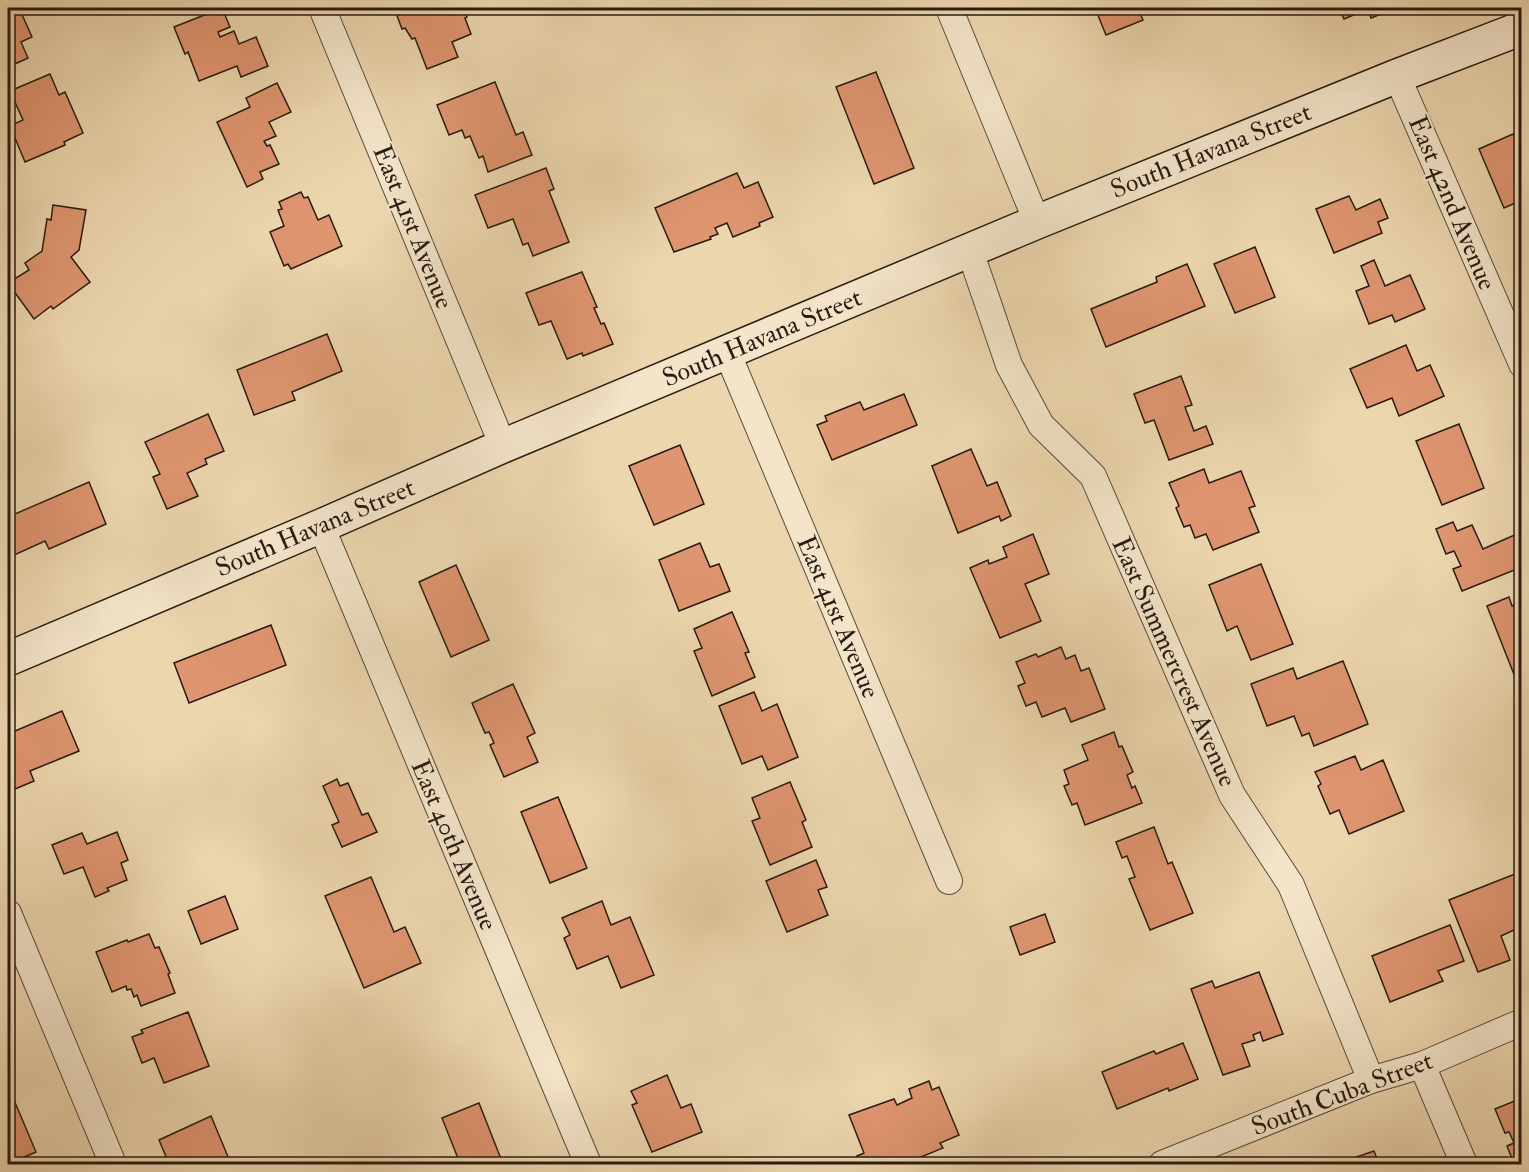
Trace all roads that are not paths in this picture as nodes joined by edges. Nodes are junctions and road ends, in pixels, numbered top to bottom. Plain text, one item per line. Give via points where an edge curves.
1 (322, 8) edge
2 (949, 8) edge
3 (1521, 28) edge
4 (1397, 75) junction
5 (1037, 222) junction
6 (970, 250) junction
7 (727, 352) junction
8 (1521, 364) edge
9 (503, 446) junction
10 (321, 526) junction
11 (8, 659) edge
12 (949, 880) dead end
13 (8, 913) edge
14 (1521, 1022) edge
15 (1422, 1065) junction
16 (1371, 1080) junction
17 (113, 1164) edge
18 (588, 1164) edge
19 (1161, 1164) edge
20 (1464, 1164) edge

1 - 9 street, East 41st Avenue
2 - 5 street
3 - 4 street, South Havana Street
4 - 5 street, South Havana Street
4 - 8 street, East 42nd Avenue
5 - 6 street, South Havana Street
6 - 7 street, South Havana Street
6 - 16 street, East Summercrest Avenue via 1009,365 1041,425 1093,476 1232,795 1291,885
7 - 9 street, South Havana Street
7 - 12 street, East 41st Avenue
9 - 10 street, South Havana Street
10 - 11 street, South Havana Street
10 - 18 street, East 40th Avenue
13 - 17 street
14 - 15 street, South Cuba Street
15 - 16 street, South Cuba Street
15 - 20 street
16 - 19 street, South Cuba Street

